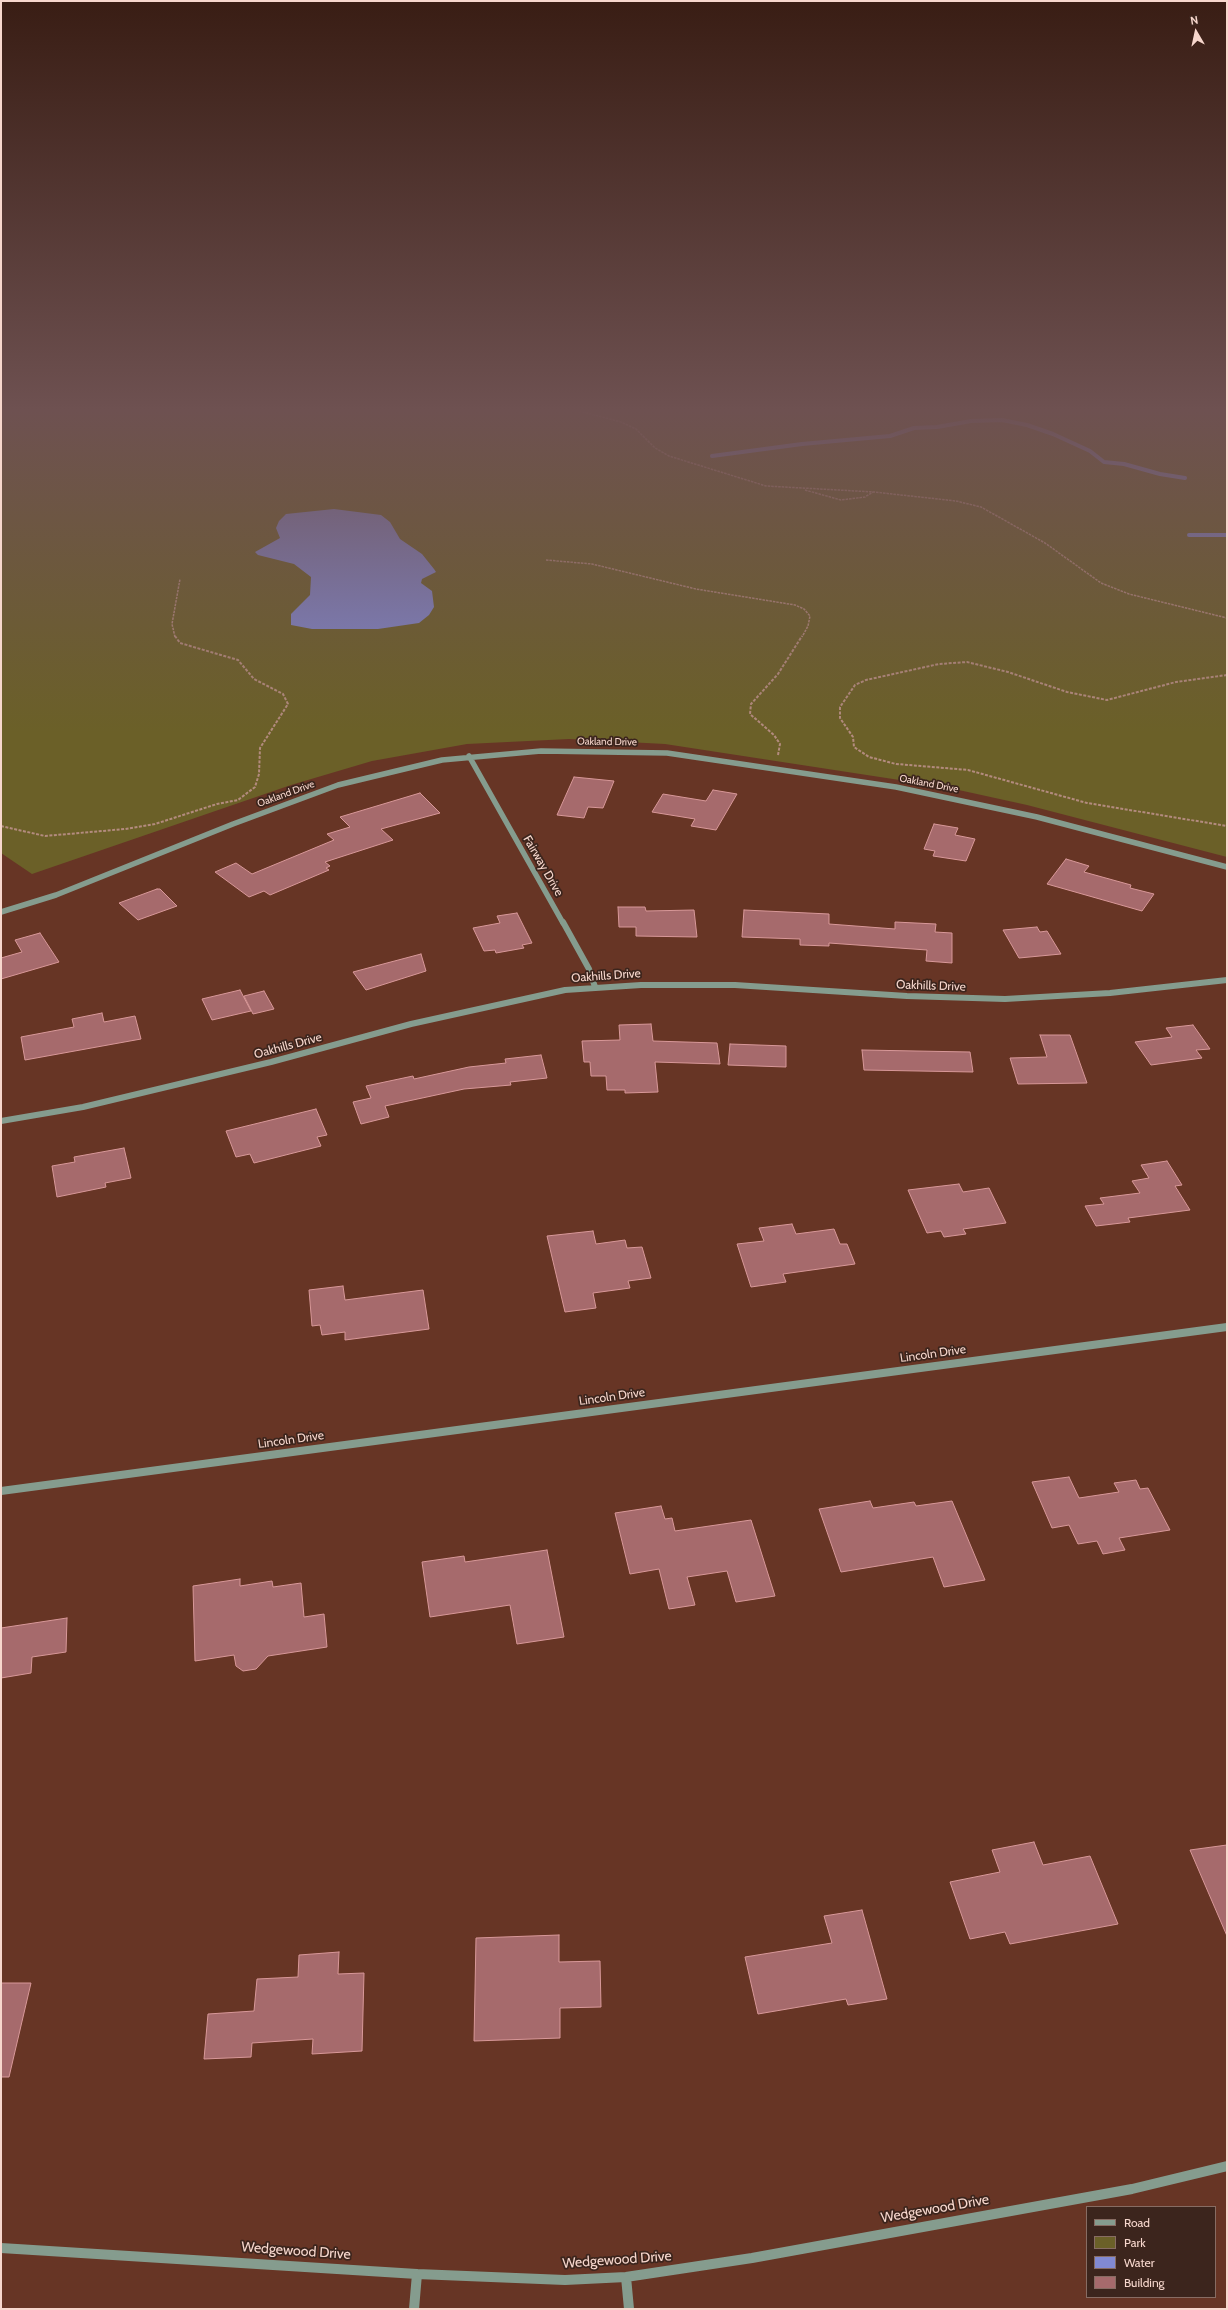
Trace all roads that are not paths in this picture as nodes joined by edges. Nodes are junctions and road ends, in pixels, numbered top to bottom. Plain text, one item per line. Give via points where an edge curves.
1 (469, 756) junction
2 (1227, 867) edge
3 (1, 912) edge
4 (1227, 980) edge
5 (595, 987) junction
6 (1, 1121) edge
7 (1227, 1327) edge
8 (1, 1491) edge
9 (1227, 2166) edge
10 (1, 2248) edge
11 (417, 2274) junction
12 (626, 2277) junction
13 (414, 2309) edge
14 (629, 2309) edge

1 - 2 street, Oakland Drive via 541,751 622,750 667,753 771,767 965,800
1 - 3 street, Oakland Drive via 388,772 331,787 56,895
1 - 5 street, Fairway Drive via 589,969
4 - 5 street, Oakhills Drive via 1110,993 1006,999 923,997 735,985
5 - 6 street, Oakhills Drive via 536,995 83,1107
7 - 8 street, Lincoln Drive
9 - 12 street, Wedgewood Drive via 1132,2189 744,2260
10 - 11 street, Wedgewood Drive
11 - 12 street, Wedgewood Drive via 565,2280
11 - 13 street
12 - 14 street

